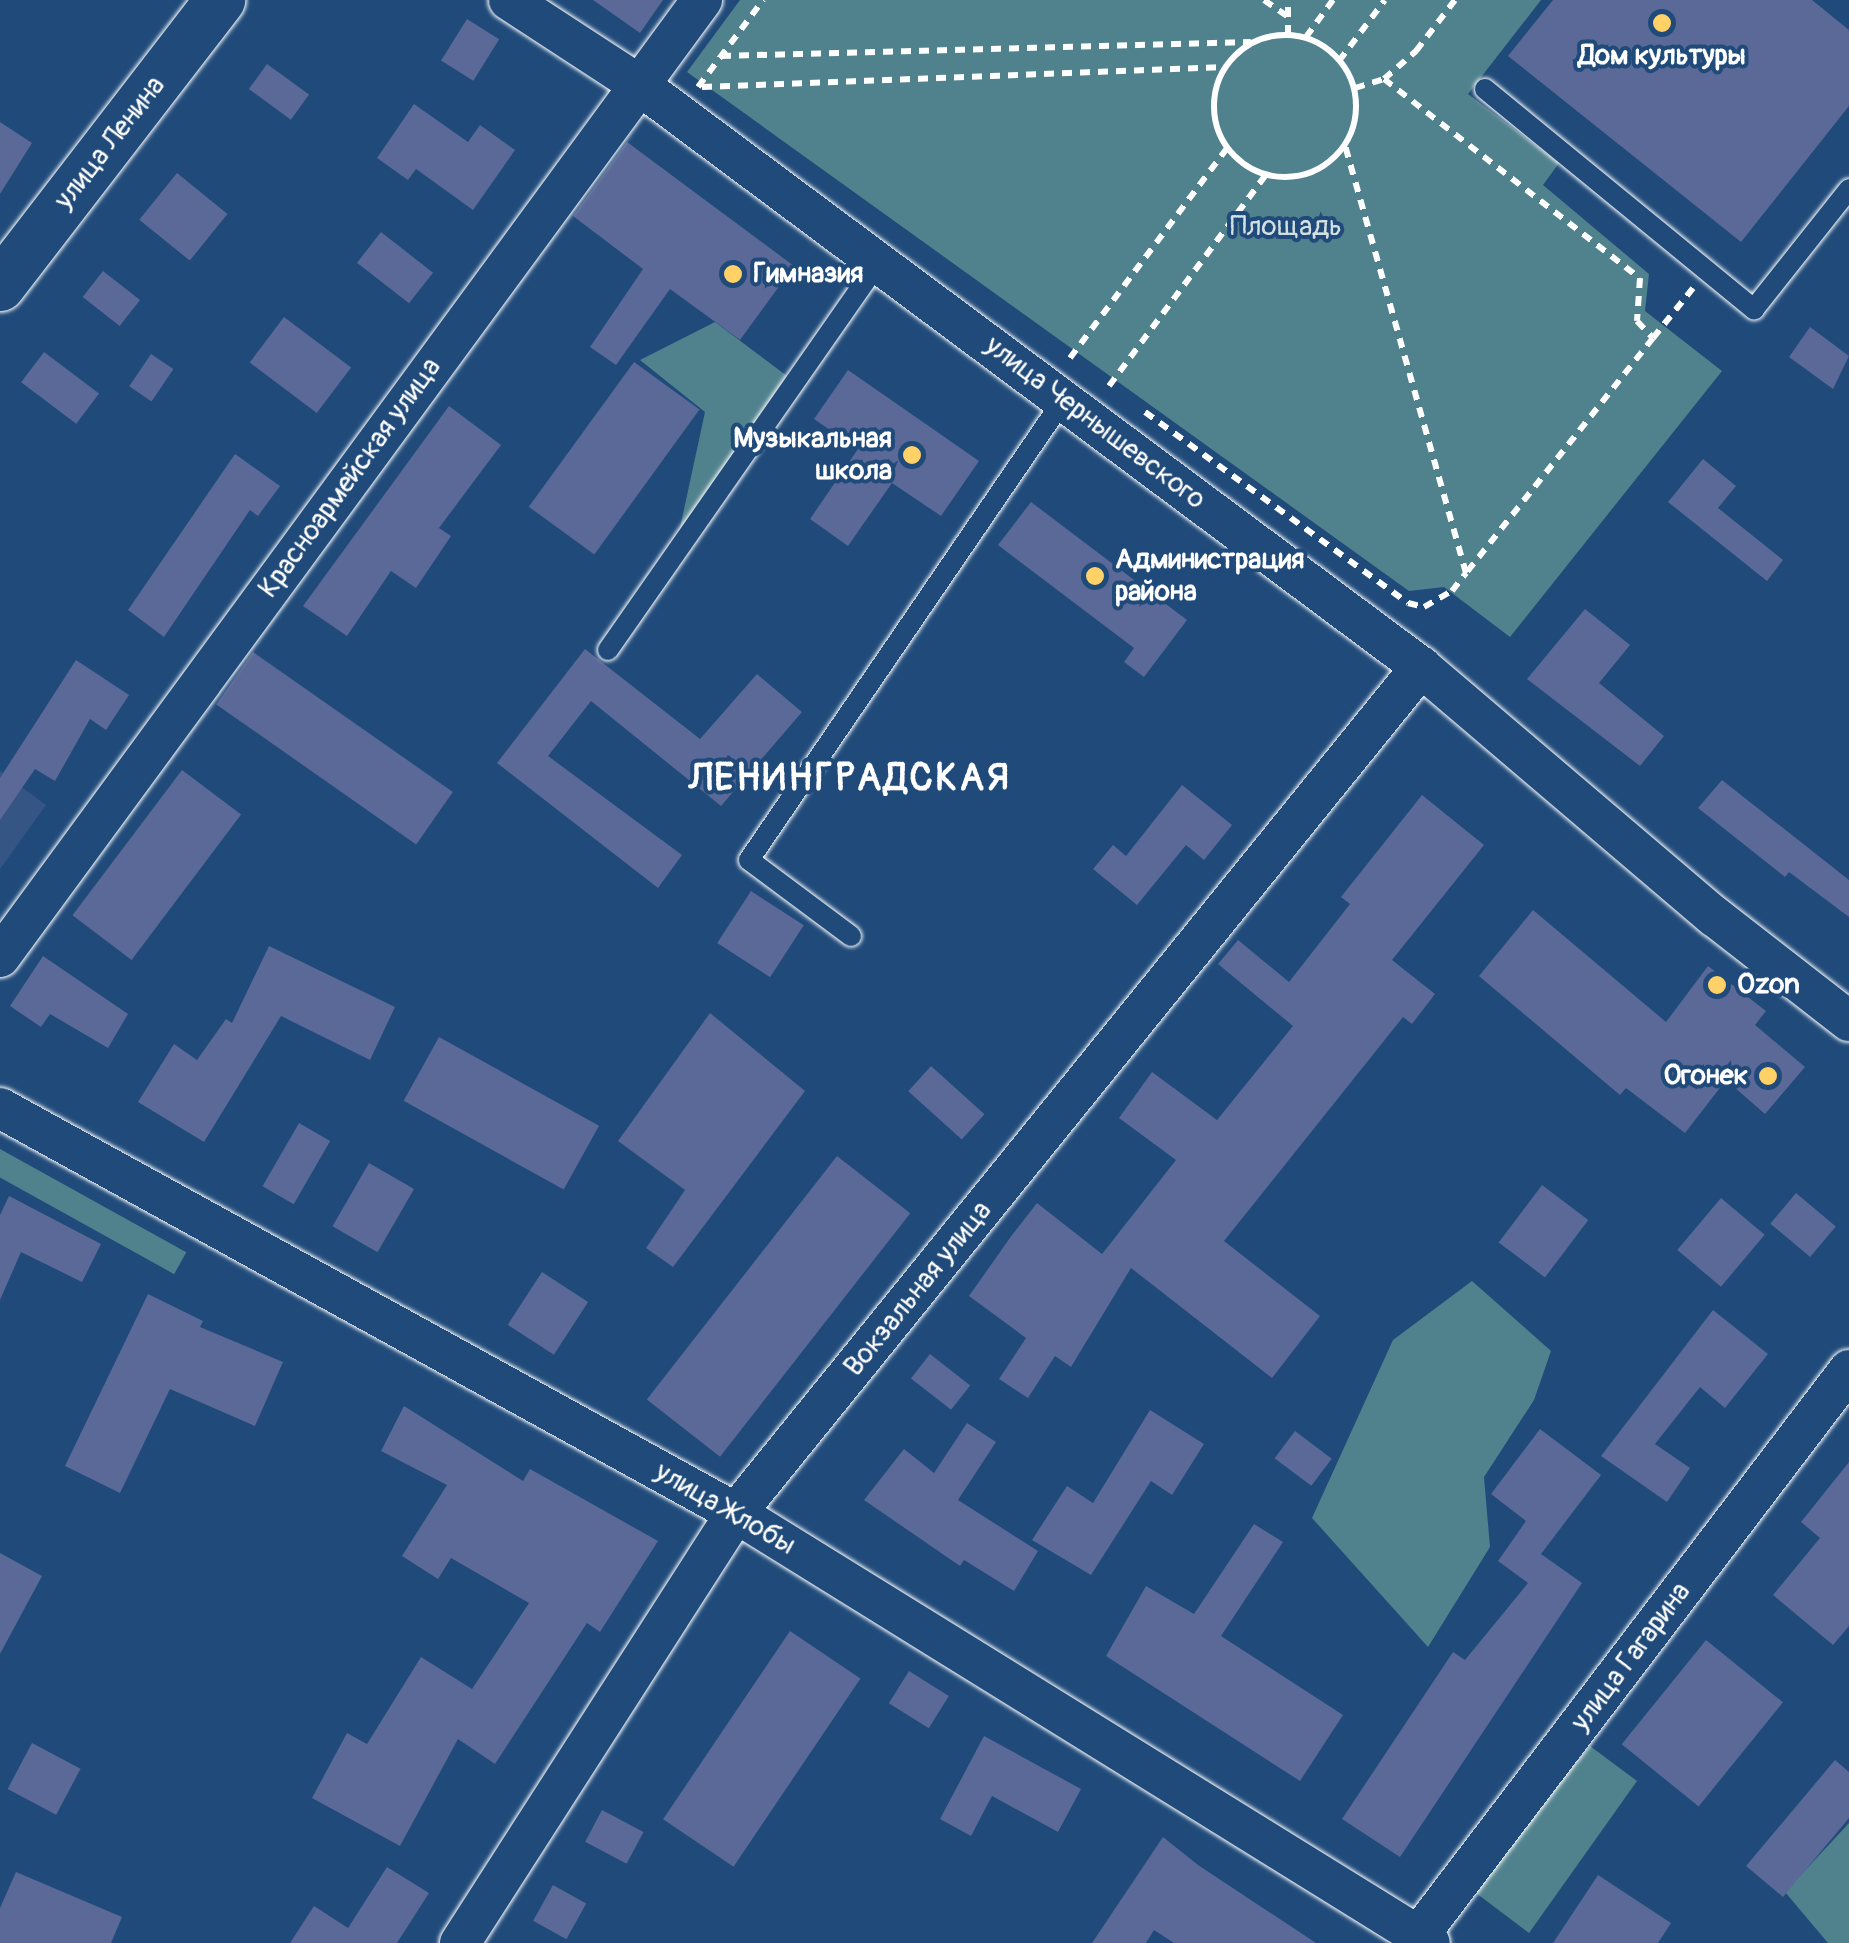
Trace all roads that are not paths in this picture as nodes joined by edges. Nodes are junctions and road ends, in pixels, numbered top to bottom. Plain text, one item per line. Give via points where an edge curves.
1 (220, 0) edge
2 (509, 0) edge
3 (702, 0) edge
4 (648, 72) junction
5 (1486, 89) dead end
6 (1849, 188) edge
7 (879, 262) junction
8 (0, 286) edge
9 (1074, 383) junction
10 (608, 650) dead end
11 (1421, 667) junction
12 (851, 936) dead end
13 (0, 958) edge
14 (1849, 1021) edge
15 (0, 1108) edge
16 (1849, 1370) edge
17 (736, 1513) junction
18 (1420, 1940) edge
19 (460, 1943) edge

1 - 8 street, улица Ленина
2 - 4 street, улица Чернышевского
3 - 4 street, Красноармейская улица
4 - 7 street, улица Чернышевского via 696,100
4 - 13 street, Красноармейская улица
5 - 6 lane via 1754,309
7 - 9 street, улица Чернышевского
7 - 10 lane
9 - 11 street, улица Чернышевского
9 - 12 lane via 748,860
11 - 14 street, улица Чернышевского via 1714,916
11 - 17 street, Вокзальная улица
15 - 17 street, улица Жлобы
16 - 18 street, улица Гагарина
17 - 18 street, улица Жлобы
17 - 19 street, Вокзальная улица

